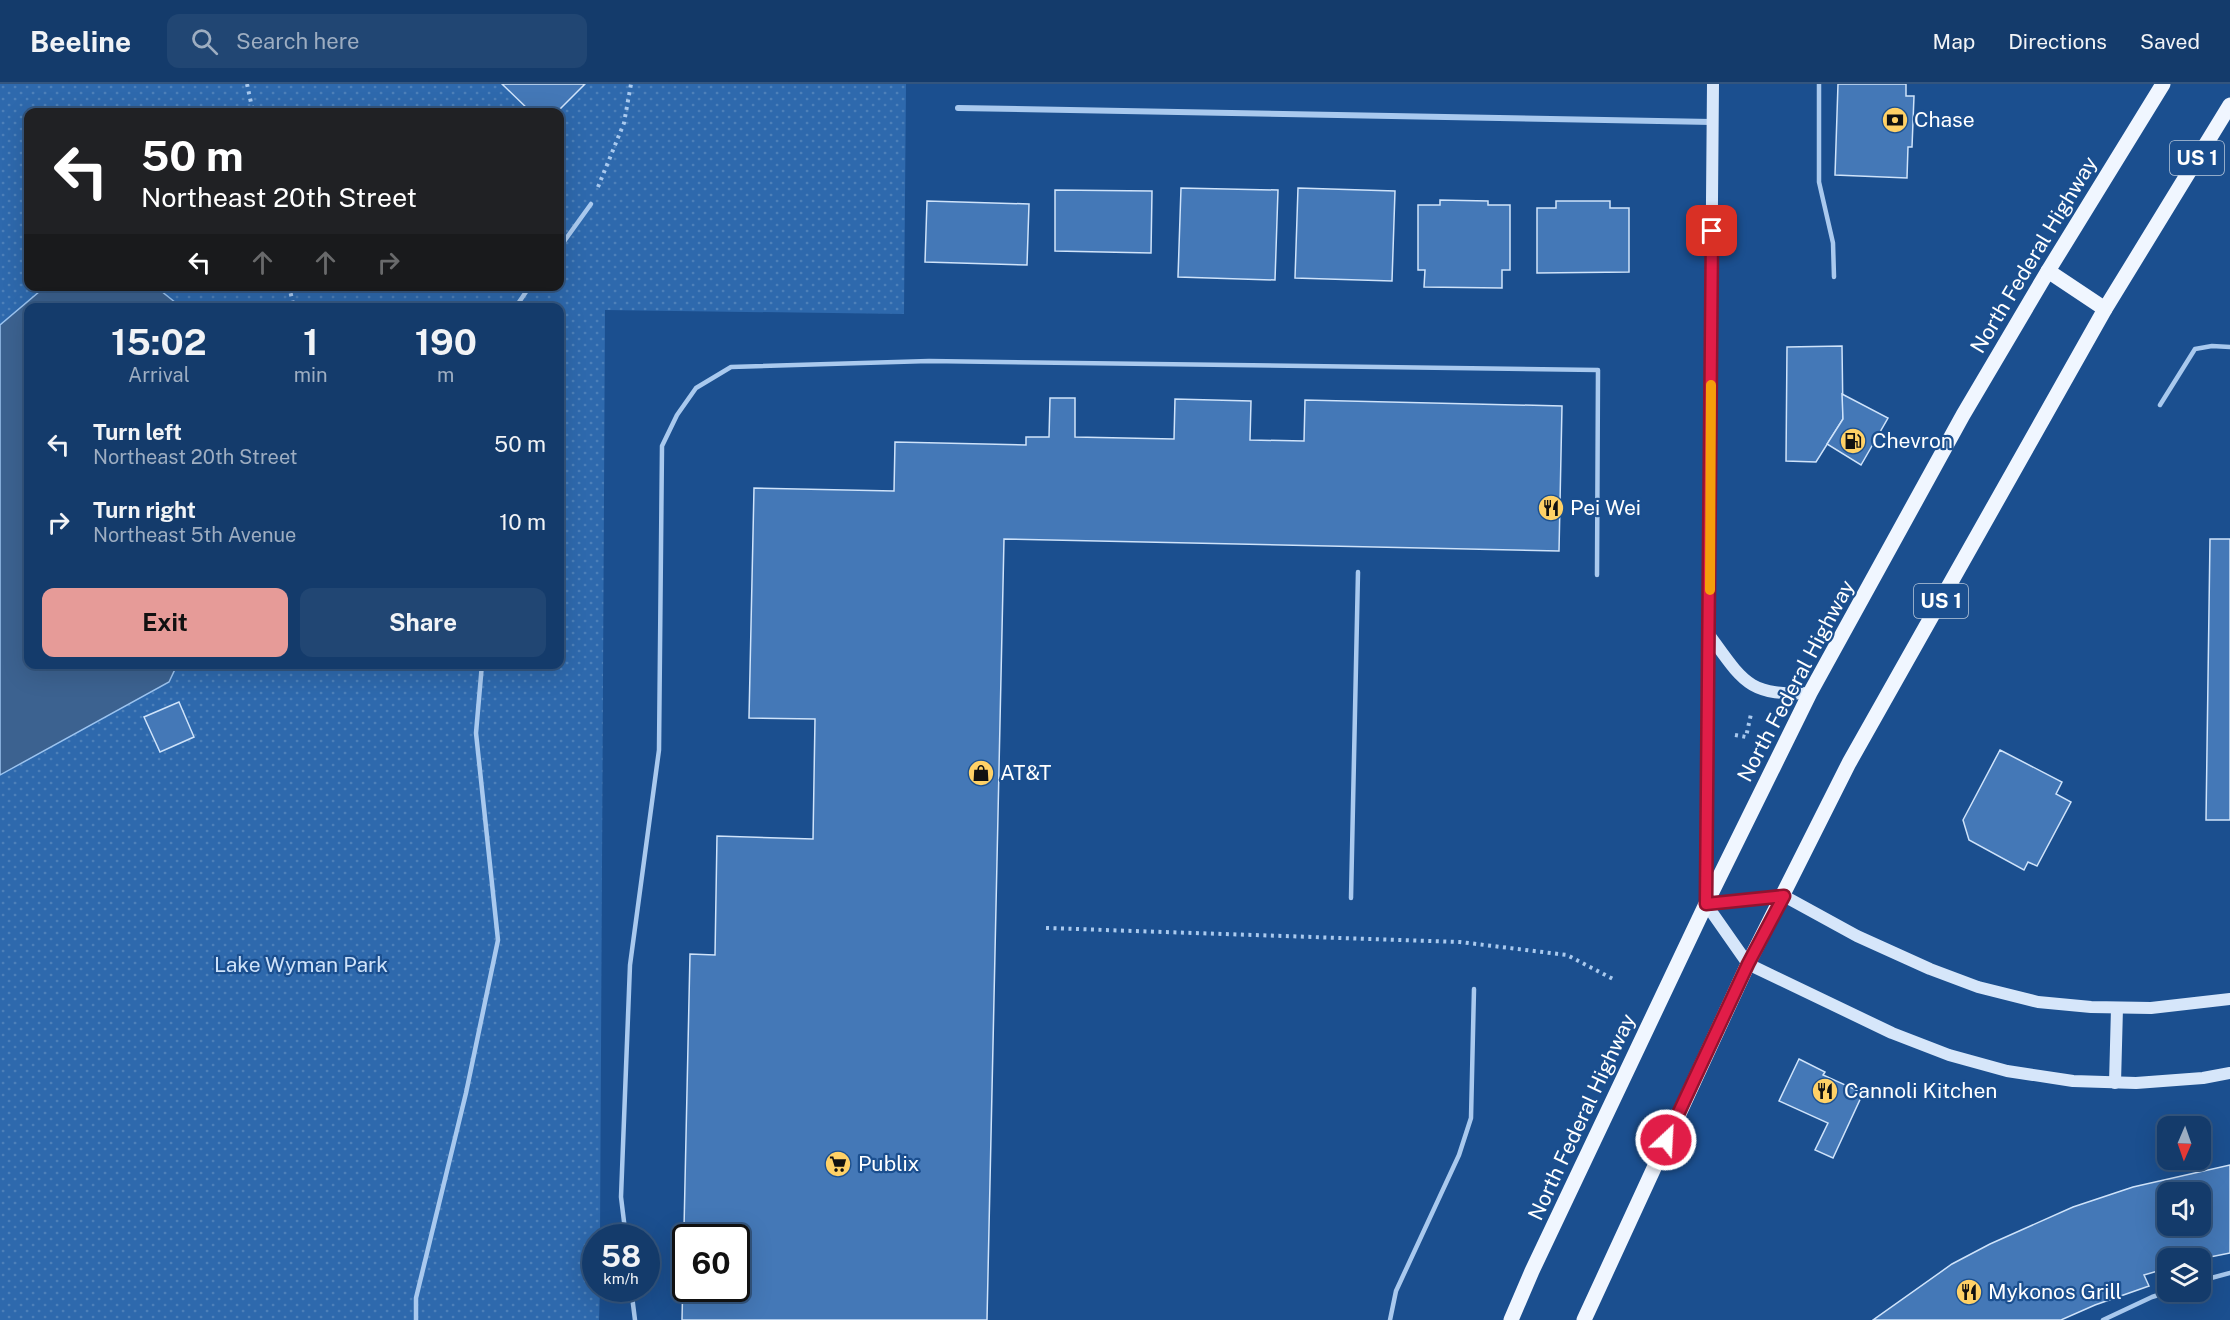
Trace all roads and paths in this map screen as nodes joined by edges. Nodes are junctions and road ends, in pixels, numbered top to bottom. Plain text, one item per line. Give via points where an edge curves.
1 (247, 84) edge
2 (632, 84) edge
3 (1713, 84) edge
4 (1819, 84) edge
5 (2163, 84) edge
6 (2230, 105) edge
7 (252, 108) edge
8 (958, 108) dead end
9 (1713, 122) junction
10 (591, 204) joint
11 (564, 241) edge
12 (2048, 271) junction
13 (1834, 277) dead end
14 (2105, 309) junction
15 (2230, 346) edge
16 (2160, 405) dead end
17 (1358, 572) dead end
18 (1597, 575) dead end
19 (1710, 636) junction
20 (482, 669) edge
21 (1810, 693) junction
22 (1751, 714) dead end
23 (1735, 735) dead end
24 (1784, 896) junction
25 (1351, 898) dead end
26 (1706, 904) junction
27 (1046, 928) dead end
28 (1748, 964) junction
29 (1615, 980) dead end
30 (1474, 989) dead end
31 (2230, 999) edge
32 (2117, 1008) junction
33 (2230, 1073) edge
34 (2115, 1083) junction
35 (624, 1224) edge
36 (2230, 1273) edge
37 (2211, 1278) edge
38 (2157, 1295) edge
39 (633, 1302) edge
40 (416, 1320) edge
41 (635, 1320) edge
42 (1390, 1320) edge
43 (1511, 1320) edge
44 (1584, 1320) edge
45 (2103, 1320) edge

1 - 7 path
2 - 10 path via 624,123
3 - 9 street
4 - 13 lane via 1819,182 1833,243
5 - 12 main road, North Federal Highway
6 - 14 main road, US 1
8 - 9 street
9 - 19 street
10 - 11 lane
12 - 14 main road
12 - 21 main road, North Federal Highway via 1963,415
14 - 24 main road, US 1 via 1850,763
15 - 16 lane via 2195,349
17 - 25 lane
18 - 35 lane via 1598,370 929,360 730,367 696,388 662,446 660,750 630,965 621,1197
19 - 21 street via 1738,675 1760,690
19 - 26 street
20 - 40 lane via 476,733 498,940 416,1298
21 - 26 main road, North Federal Highway
22 - 23 path via 1746,737
24 - 26 street
24 - 28 main road, US 1
24 - 32 street via 1857,936 1978,987 2038,1002
26 - 28 street
26 - 43 main road, North Federal Highway
27 - 29 path via 1460,942 1567,955
28 - 34 street via 1892,1033 1949,1055 2007,1071
28 - 44 main road, US 1
30 - 42 lane via 1471,1118 1459,1155 1396,1291
31 - 32 street
32 - 34 street
33 - 34 street
36 - 37 lane
38 - 45 lane
39 - 41 lane

